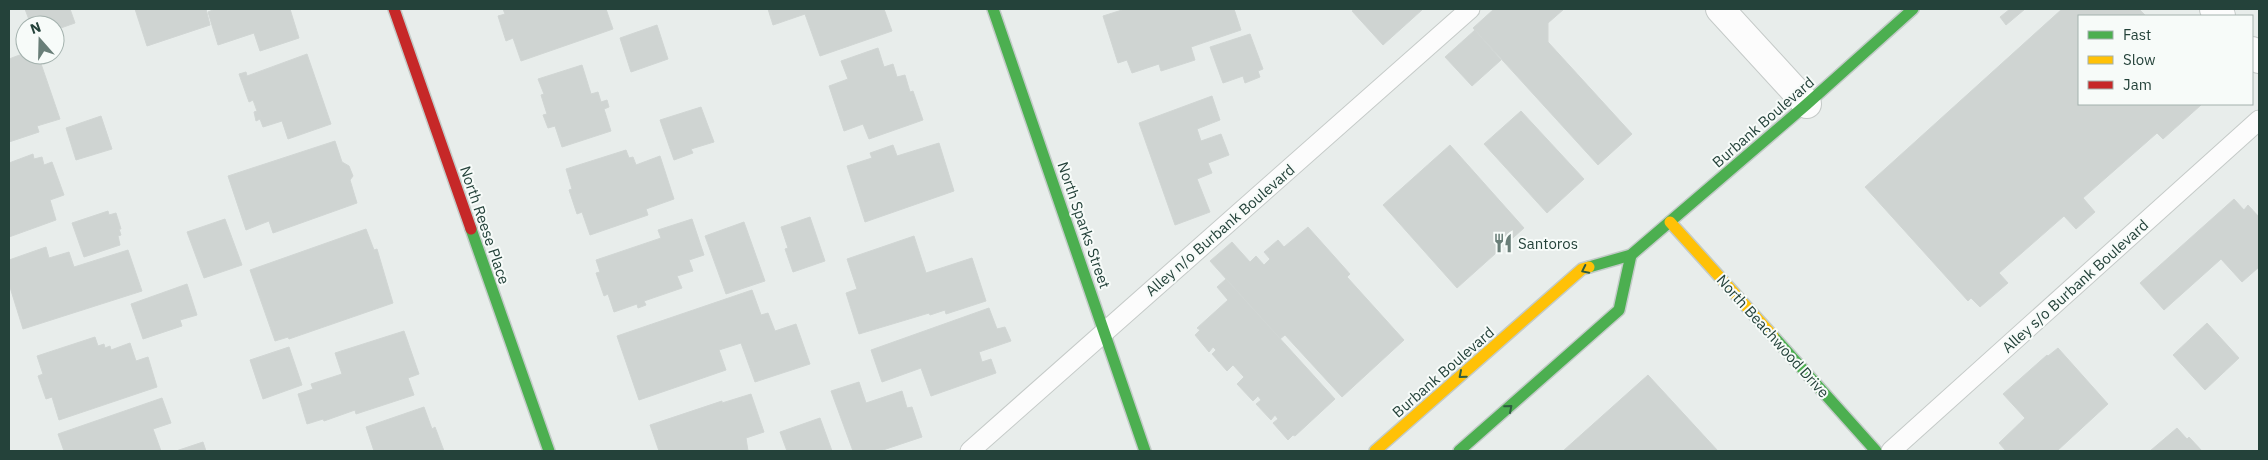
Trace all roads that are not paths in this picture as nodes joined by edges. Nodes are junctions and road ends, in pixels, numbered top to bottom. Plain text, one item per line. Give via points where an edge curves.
1 (394, 9) edge
2 (993, 9) edge
3 (1470, 9) edge
4 (1720, 9) edge
5 (1913, 9) edge
6 (1807, 104) junction
7 (2259, 120) edge
8 (1670, 222) junction
9 (1631, 255) junction
10 (1105, 332) junction
11 (549, 451) edge
12 (970, 451) edge
13 (1145, 451) edge
14 (1375, 451) edge
15 (1459, 451) edge
16 (1876, 451) edge
17 (1891, 451) edge

1 - 11 street, North Reese Place
2 - 10 street, North Sparks Street
3 - 10 lane, Alley n/o Burbank Boulevard
4 - 6 street
5 - 6 street, Burbank Boulevard
6 - 8 street, Burbank Boulevard
7 - 17 lane, Alley s/o Burbank Boulevard
8 - 9 street, Burbank Boulevard
8 - 16 street, North Beachwood Drive
9 -> 14 street, Burbank Boulevard via 1582,269
15 -> 9 street via 1619,310
10 - 12 lane, Alley n/o Burbank Boulevard
10 - 13 street, North Sparks Street

